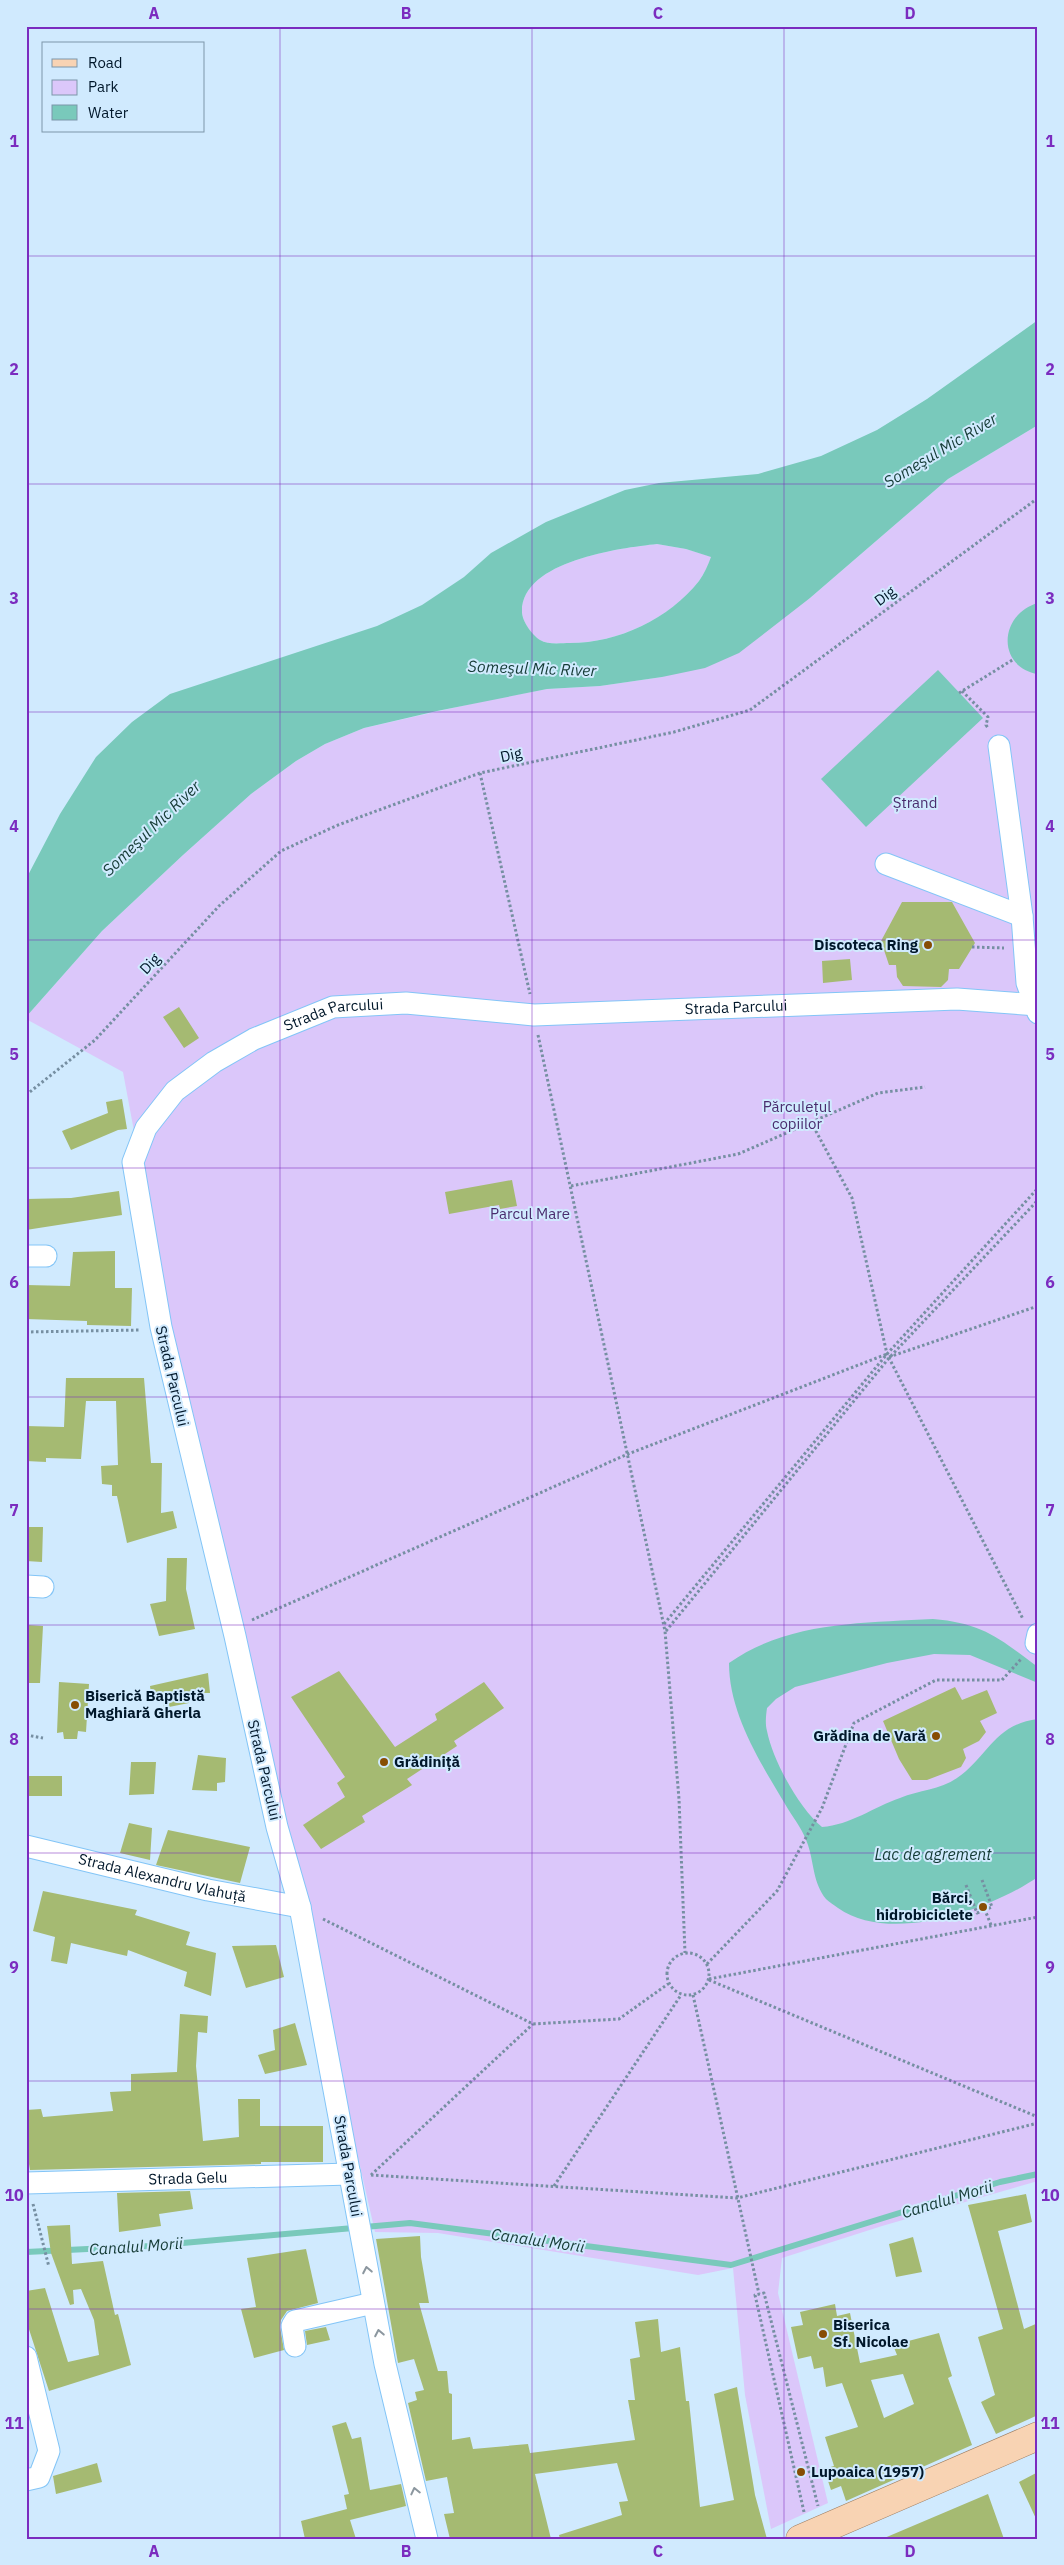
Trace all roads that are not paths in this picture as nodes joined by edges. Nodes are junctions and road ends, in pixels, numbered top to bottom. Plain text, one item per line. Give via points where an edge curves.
1 (999, 746) road end
2 (886, 864) dead end
3 (1022, 916) junction
4 (1036, 1007) edge
5 (26, 1846) edge
6 (300, 1907) junction
7 (360, 2174) junction
8 (28, 2183) edge
9 (373, 2303) junction
10 (295, 2346) dead end
11 (26, 2357) edge
12 (1038, 2436) edge
13 (26, 2480) edge
14 (811, 2534) edge
15 (427, 2539) edge

1 - 3 street
2 - 3 street
3 - 4 street via 1027,983
4 - 6 street, Strada Parcului via 957,999 534,1015 406,1004 333,1007 254,1039 214,1062 175,1091 146,1128 133,1162 162,1330 277,1828
5 - 6 street, Strada Alexandru Vlahuță via 208,1890
6 - 7 street, Strada Parcului
7 - 8 street, Strada Gelu
9 -> 7 street, Strada Parcului via 354,2195
9 - 10 street via 295,2321 292,2326
15 -> 9 street, Strada Parcului
11 - 13 street via 49,2451 39,2477
12 - 14 main road

